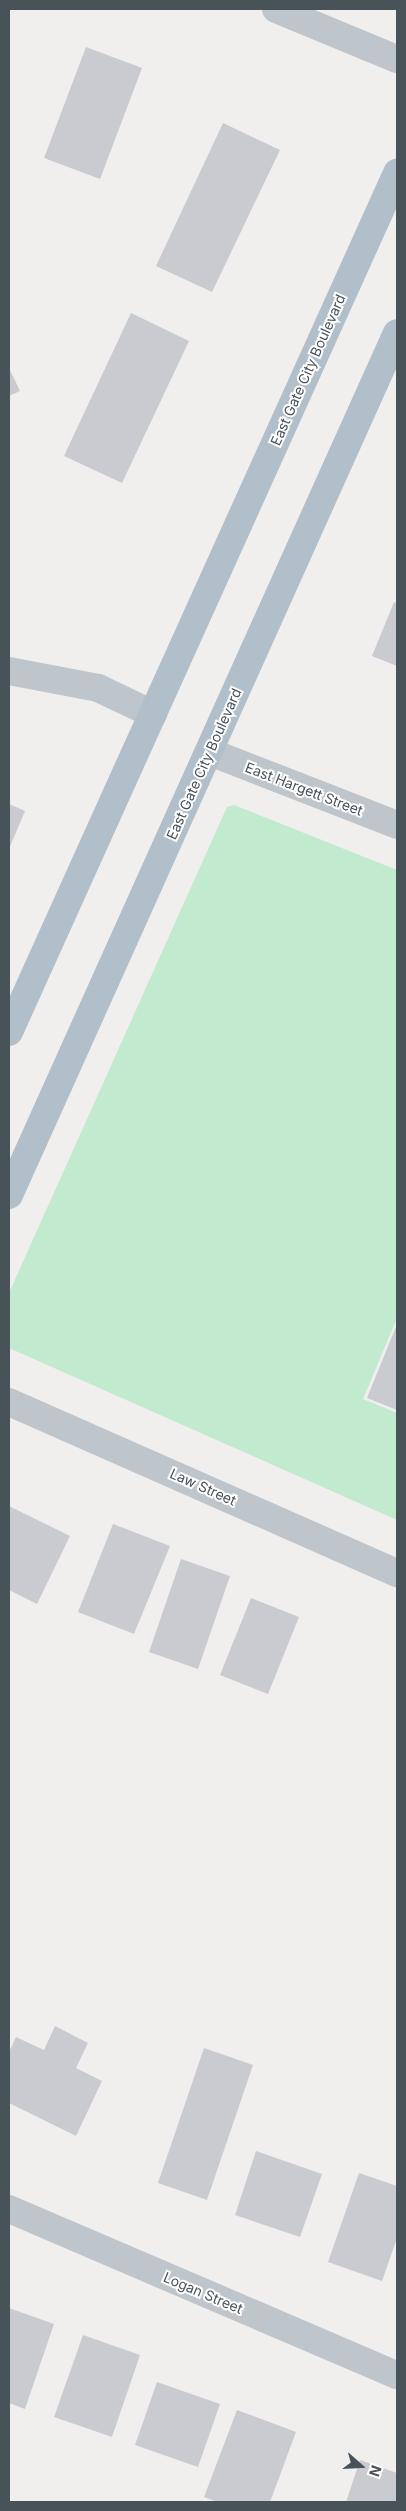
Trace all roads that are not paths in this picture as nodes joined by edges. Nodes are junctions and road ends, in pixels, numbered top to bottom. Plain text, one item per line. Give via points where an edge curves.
1 (276, 9) edge
2 (397, 59) edge
3 (397, 173) edge
4 (397, 333) edge
5 (9, 671) edge
6 (153, 714) junction
7 (210, 752) junction
8 (397, 825) edge
9 (9, 1032) edge
10 (9, 1194) edge
11 (9, 1402) edge
12 (397, 1573) edge
13 (9, 2208) edge
14 (397, 2375) edge

1 - 2 street
3 - 6 main road, East Gate City Boulevard
4 - 7 main road, East Gate City Boulevard
5 - 6 street via 98,688
6 - 9 main road, East Gate City Boulevard
7 - 8 street, East Hargett Street
7 - 10 main road, East Gate City Boulevard
11 - 12 street, Law Street
13 - 14 street, Logan Street

